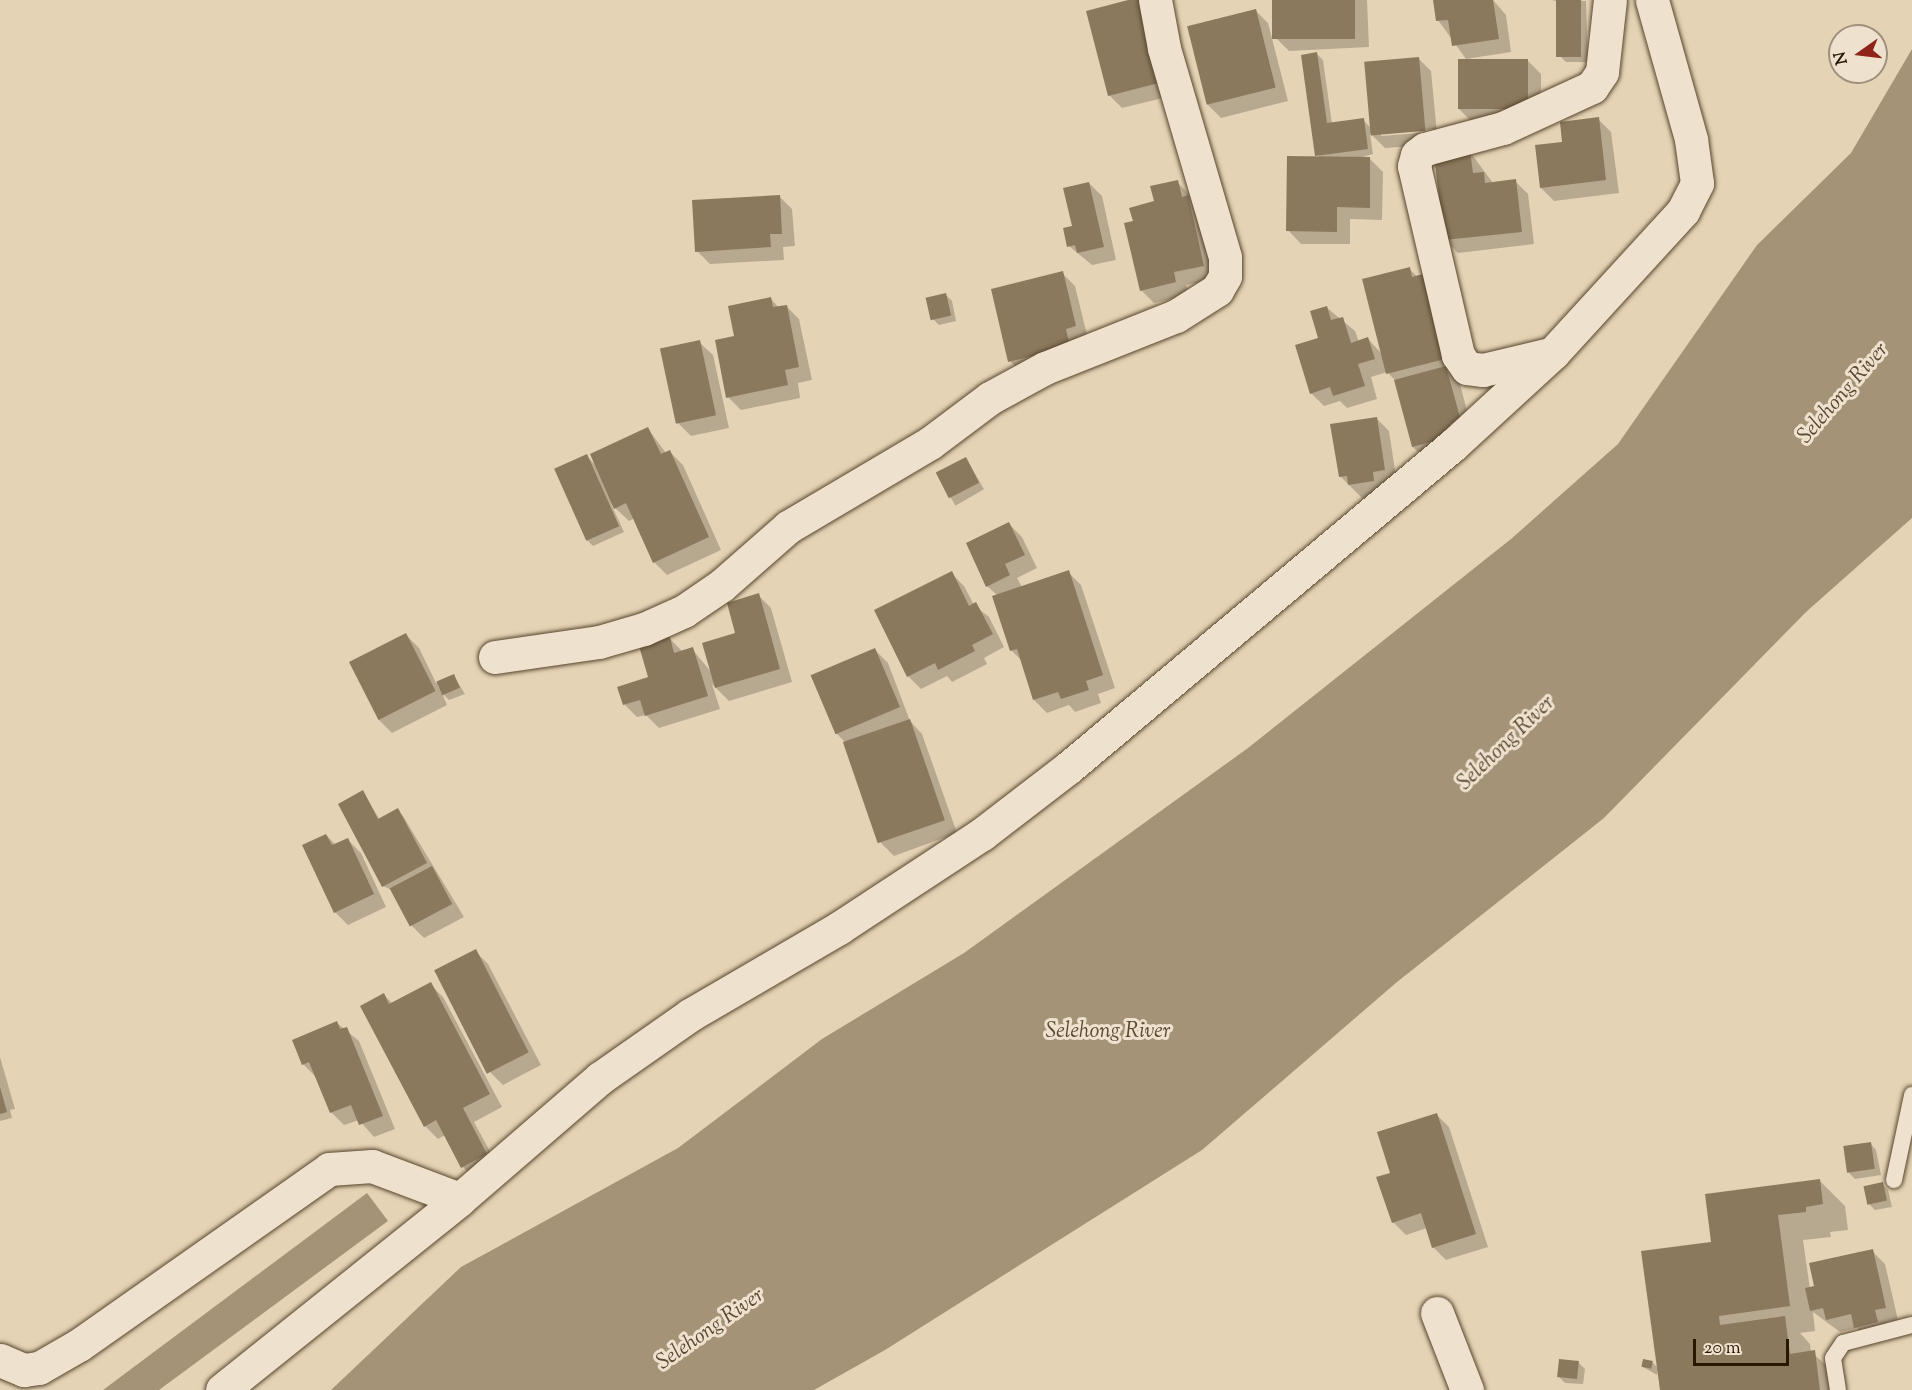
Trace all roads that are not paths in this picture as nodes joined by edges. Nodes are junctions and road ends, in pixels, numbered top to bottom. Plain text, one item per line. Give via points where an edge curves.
1 (1155, 0) edge
2 (1610, 0) edge
3 (1652, 0) edge
4 (1553, 353) junction
5 (495, 657) dead end
6 (1912, 1095) edge
7 (1894, 1180) dead end
8 (460, 1199) junction
9 (1437, 1313) dead end
10 (1912, 1325) edge
11 (0, 1360) edge
12 (222, 1390) edge
13 (1467, 1390) edge
14 (1838, 1390) edge

1 - 5 street via 1164,48 1225,257 1226,276 1217,290 1176,316 1046,368 990,398 930,442 788,528 722,585 684,611 644,629 599,642
2 - 4 street via 1602,72 1592,87 1503,128 1425,149 1417,155 1414,166 1458,354 1467,368 1483,370
3 - 4 street via 1691,139 1697,183 1683,211
4 - 8 street via 1444,452 1034,794 982,834 848,921 690,1015 600,1078
6 - 7 lane
8 - 11 street via 372,1166 329,1169 79,1345 39,1368 24,1370
8 - 12 street
9 - 13 street
10 - 14 lane via 1843,1343 1833,1358

